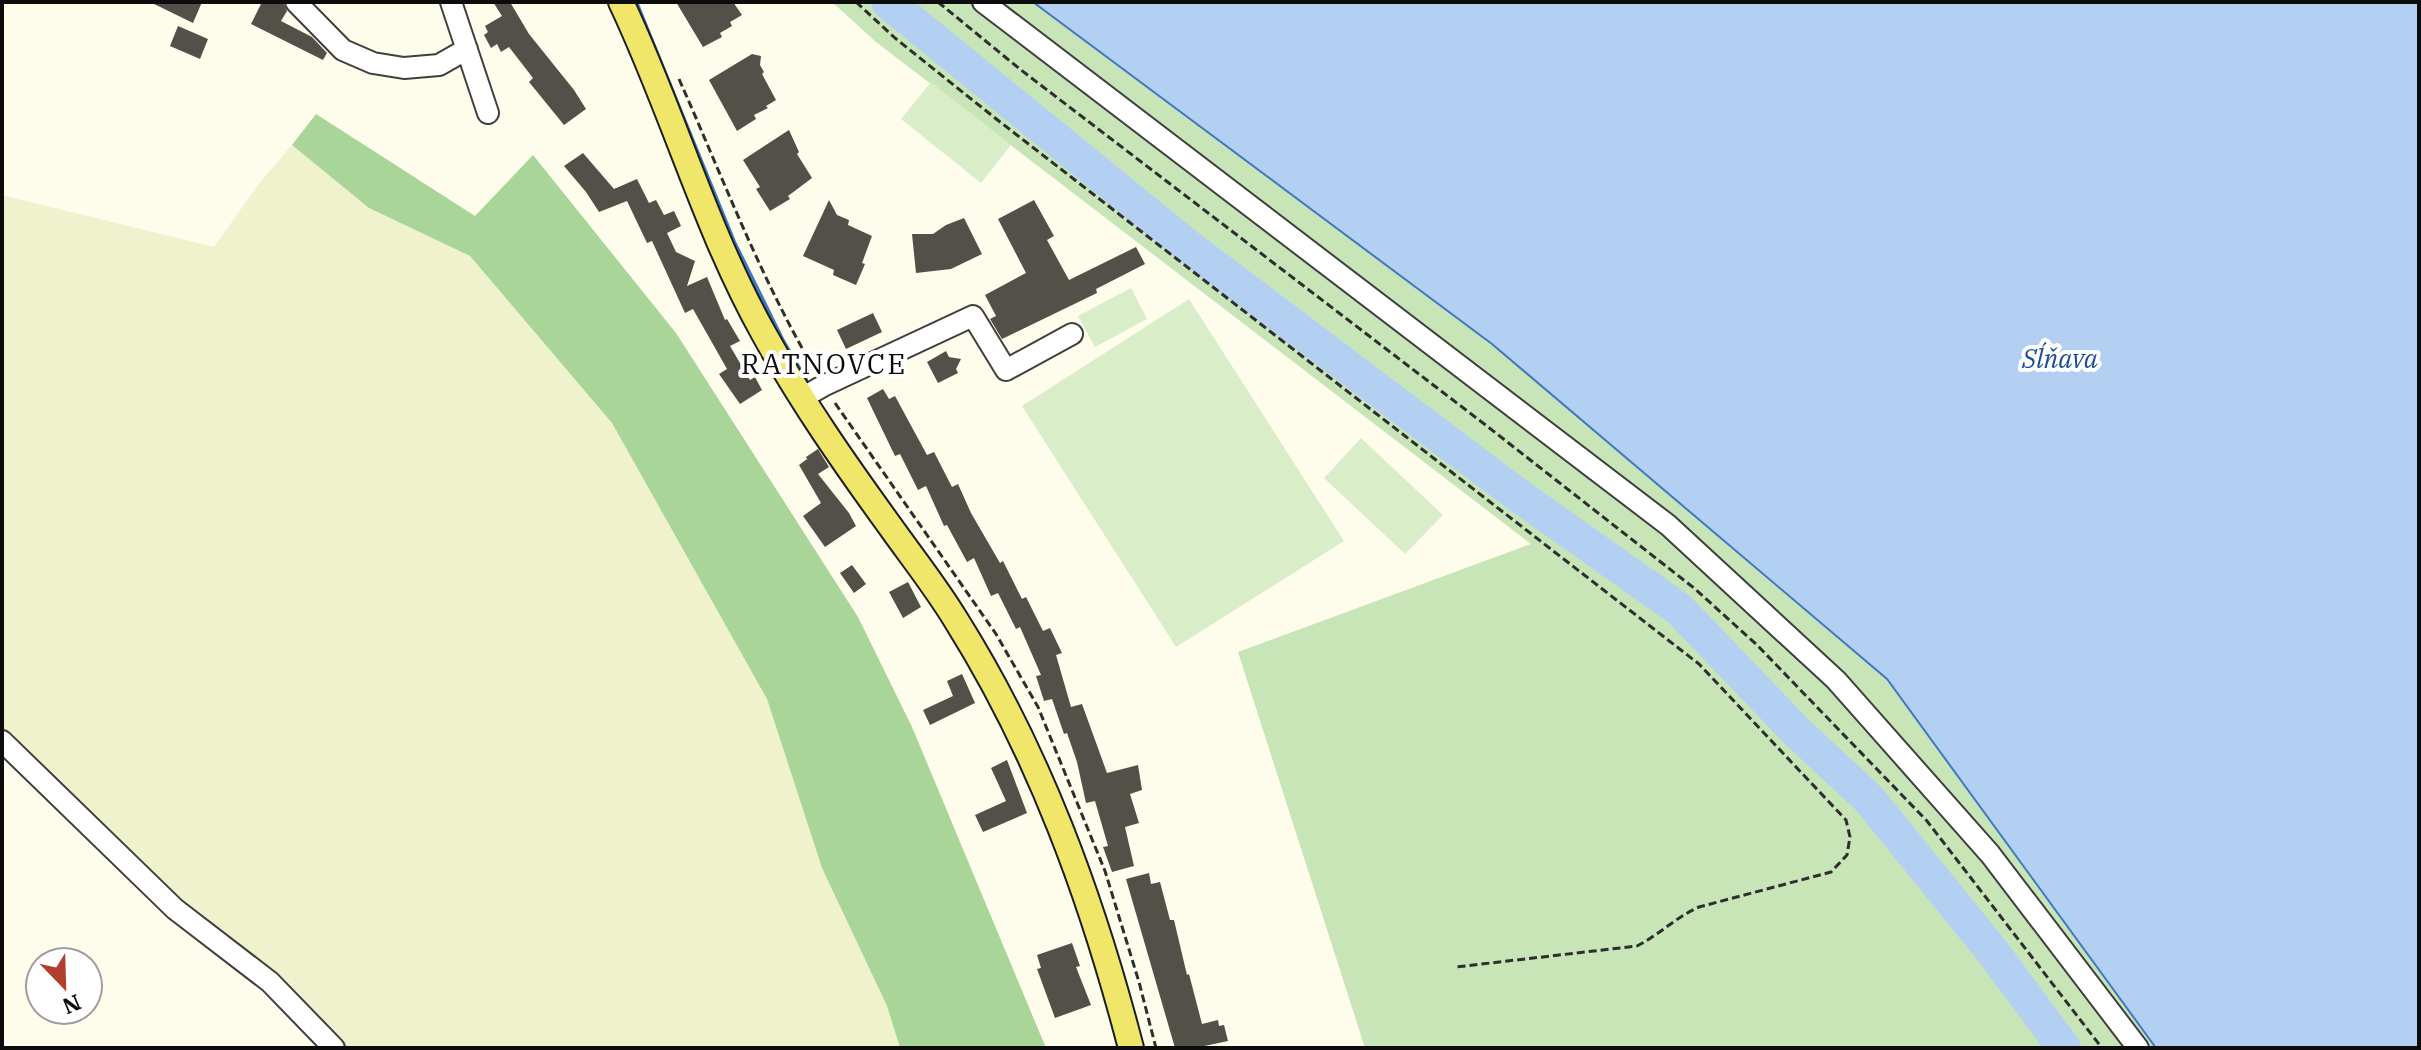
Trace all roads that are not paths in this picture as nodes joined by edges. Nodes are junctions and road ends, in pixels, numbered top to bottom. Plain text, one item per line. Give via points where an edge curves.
1 (296, 2) edge
2 (451, 2) edge
3 (621, 2) edge
4 (983, 2) edge
5 (467, 49) junction
6 (488, 113) dead end
7 (1072, 334) dead end
8 (802, 398) junction
9 (2, 741) edge
10 (334, 1048) edge
11 (1131, 1048) edge
12 (2138, 1048) edge

1 - 5 street via 343,50 373,63 404,68 439,65
2 - 5 street
3 - 8 main road via 743,292
4 - 12 street via 1679,535 1847,692 1990,854
5 - 6 street
7 - 8 street via 1006,370 973,316
8 - 11 main road via 955,617 1004,701 1082,884
9 - 10 street via 175,909 270,982

